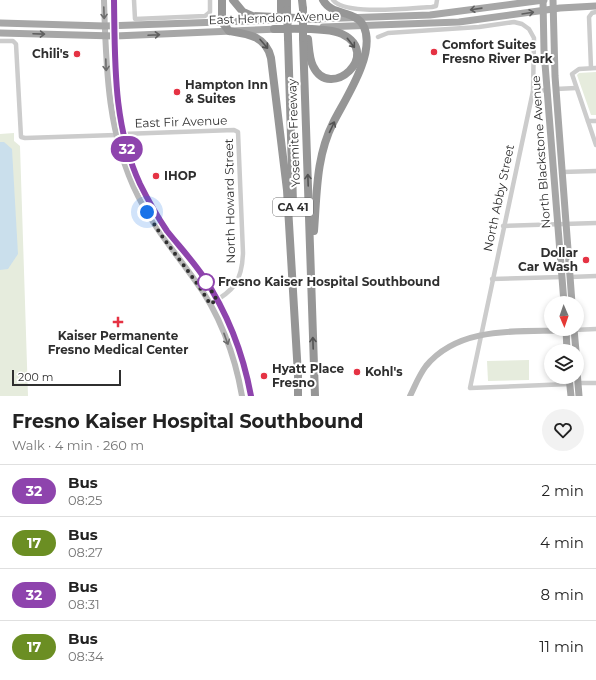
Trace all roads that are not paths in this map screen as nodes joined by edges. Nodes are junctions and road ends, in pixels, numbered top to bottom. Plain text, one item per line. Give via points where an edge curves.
1 (104, 0) edge
2 (114, 0) edge
3 (134, 0) edge
4 (210, 0) edge
5 (222, 0) edge
6 (233, 0) edge
7 (281, 0) edge
8 (287, 0) edge
9 (302, 0) edge
10 (306, 0) edge
11 (323, 0) edge
12 (333, 0) edge
13 (437, 0) edge
14 (543, 0) edge
15 (552, 0) edge
16 (596, 6) edge
17 (305, 9) junction
18 (548, 10) junction
19 (284, 11) junction
20 (596, 12) edge
21 (356, 18) junction
22 (318, 19) junction
23 (222, 22) junction
24 (0, 23) edge
25 (105, 26) junction
26 (114, 26) junction
27 (364, 26) junction
28 (274, 29) junction
29 (229, 31) junction
30 (0, 33) edge
31 (105, 36) junction
32 (114, 36) junction
33 (378, 37) dead end
34 (306, 38) junction
35 (0, 41) edge
36 (545, 57) junction
37 (594, 68) edge
38 (576, 88) junction
39 (556, 89) junction
40 (548, 90) junction
41 (533, 91) junction
42 (109, 96) junction
43 (588, 121) junction
44 (596, 121) edge
45 (238, 132) joint
46 (124, 134) junction
47 (560, 134) junction
48 (116, 135) junction
49 (596, 145) edge
50 (553, 154) junction
51 (132, 164) junction
52 (596, 171) edge
53 (562, 172) junction
54 (596, 223) edge
55 (558, 224) junction
56 (566, 224) junction
57 (503, 226) junction
58 (311, 275) junction
59 (596, 276) edge
60 (562, 277) junction
61 (570, 277) junction
62 (492, 279) junction
63 (563, 296) edge
64 (571, 296) edge
65 (217, 300) junction
66 (210, 304) junction
67 (596, 329) edge
68 (584, 330) edge
69 (544, 331) edge
70 (480, 335) junction
71 (298, 375) junction
72 (544, 382) edge
73 (596, 383) edge
74 (570, 384) edge
75 (578, 384) edge
76 (584, 384) edge
77 (242, 396) edge
78 (251, 396) edge
79 (298, 396) edge
80 (315, 396) edge
81 (410, 396) edge
82 (570, 396) edge
83 (579, 396) edge

1 -> 25 main road
2 - 26 main road
3 - 4 street via 135,20 205,16 210,12
5 - 23 highway
6 - 22 highway via 240,10 252,16
7 - 19 highway
8 - 19 highway, CA 41
9 - 17 highway
10 - 17 highway
11 - 21 highway via 332,10
12 - 13 street via 341,7 365,10 436,6
14 - 18 main road, North Blackstone Avenue
14 -> 21 main road, East Herndon Avenue via 446,14
15 - 18 main road, North Blackstone Avenue
16 - 18 main road, East Herndon Avenue
17 - 34 highway
27 -> 18 main road, East Herndon Avenue via 459,22
18 - 36 main road, North Blackstone Avenue
18 - 39 main road, North Blackstone Avenue
19 - 71 highway, Yosemite Freeway / CA 41, bridge
20 - 37 street via 590,14
21 - 22 main road, East Herndon Avenue
21 - 27 highway
22 - 23 main road, East Herndon Avenue
23 - 26 main road, East Herndon Avenue
23 - 29 highway
24 - 25 main road, East Herndon Avenue
25 - 26 main road, East Herndon Avenue
25 - 31 main road
26 - 32 main road
27 - 28 main road, East Herndon Avenue
58 -> 27 highway via 321,158 330,130 362,66 366,44
28 - 29 main road, East Herndon Avenue
28 -> 34 highway via 342,34 356,49 357,58 353,69 338,78 320,74 312,61
32 -> 29 main road, East Herndon Avenue
29 -> 71 highway via 260,39 267,47 271,58 286,179
30 -> 31 main road, East Herndon Avenue
31 - 32 main road, East Herndon Avenue
31 -> 42 main road
32 - 46 main road via 116,92
33 - 41 street, North Abby Street via 388,33 514,22 522,24 529,28 534,38
58 -> 34 highway, Yosemite Freeway / CA 41
35 - 48 street via 15,42 21,137
36 - 39 main road via 552,87
36 - 40 main road, North Blackstone Avenue
37 - 38 street via 574,72 572,77
38 - 39 street
38 - 43 street
39 - 47 main road, North Blackstone Avenue
40 - 41 street
40 - 47 main road via 553,94 556,126
40 - 50 main road, North Blackstone Avenue
41 - 57 street, North Abby Street
42 - 46 main road via 113,100 119,131
42 - 48 main road
43 - 44 street
43 - 49 street
45 - 46 street, East Fir Avenue via 234,130
45 - 65 street, North Howard Street via 242,264 235,285
46 - 51 main road
47 - 53 main road, North Blackstone Avenue
48 - 51 main road via 121,138 128,161
48 - 66 main road via 138,197 160,234 195,279
50 - 53 main road
50 - 55 main road, North Blackstone Avenue
51 - 65 main road via 161,222 202,275
52 - 53 street
53 - 56 main road, North Blackstone Avenue
54 - 56 street
55 - 56 street
55 - 57 street
55 - 60 main road, North Blackstone Avenue
56 - 61 main road, North Blackstone Avenue
57 - 62 street, North Abby Street
80 -> 58 highway, Yosemite Freeway / CA 41
59 - 61 street
60 - 62 street
60 - 63 main road, North Blackstone Avenue
61 - 64 main road, North Blackstone Avenue
62 - 70 street, North Abby Street
65 - 66 street, North Howard Street
65 - 78 main road via 240,352
66 -> 77 main road via 232,355
67 - 68 street
69 - 70 main road
70 - 72 street, North Abby Street via 470,388
70 - 81 main road via 460,340 434,358 422,373
71 - 79 highway, Yosemite Freeway / CA 41
73 - 76 street
74 - 82 main road
75 - 83 main road

